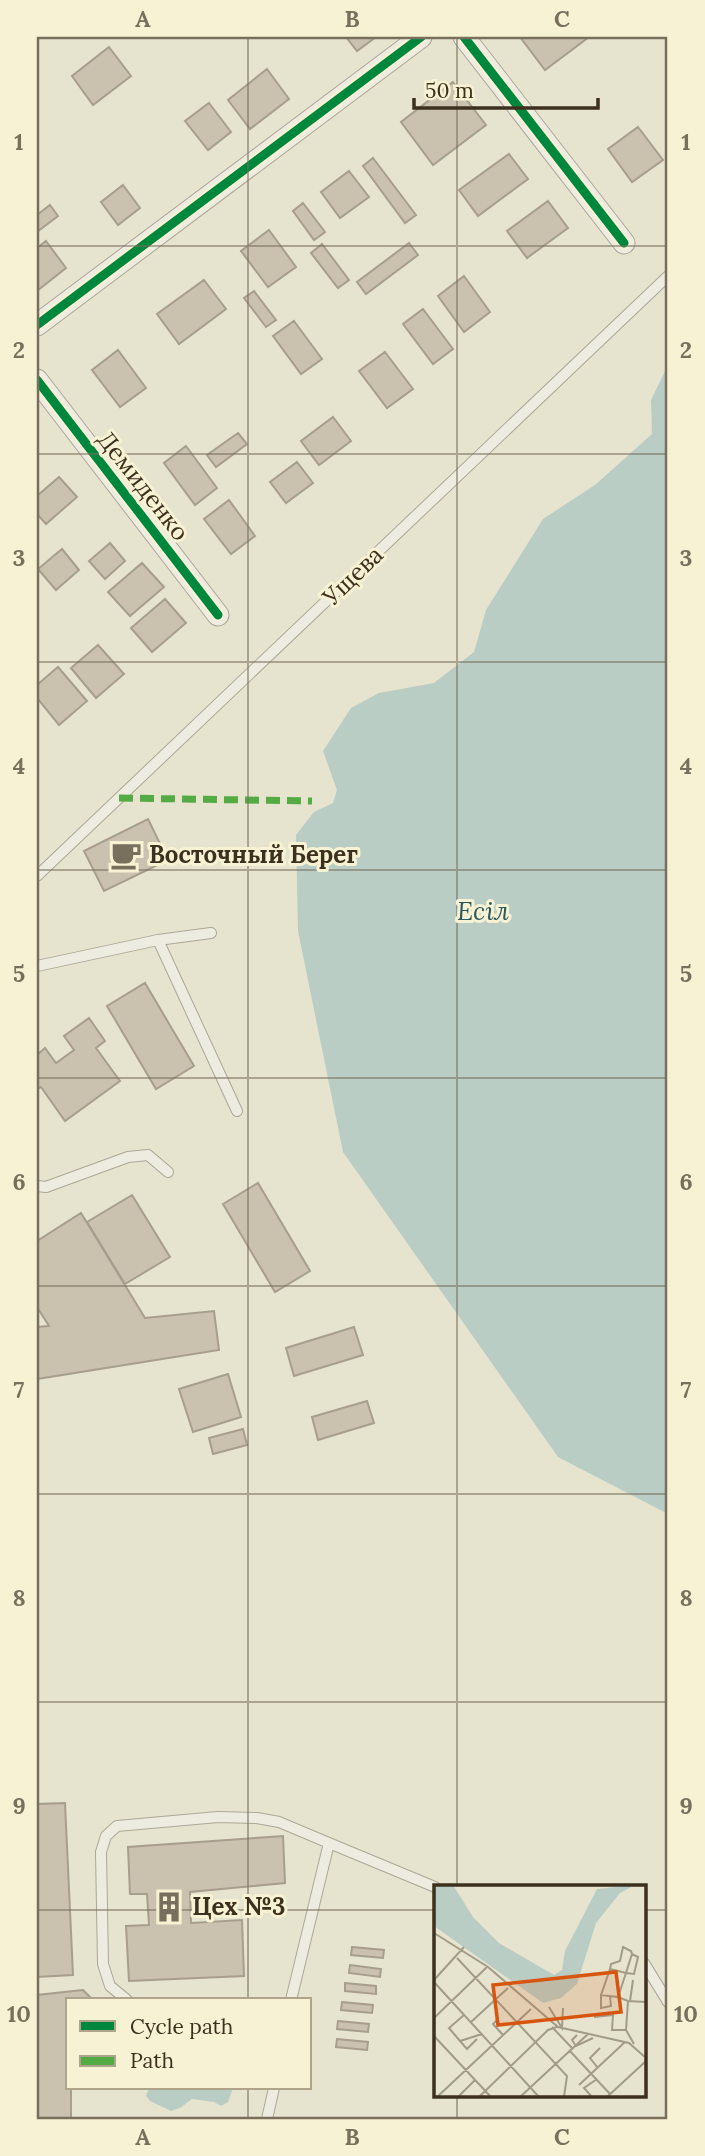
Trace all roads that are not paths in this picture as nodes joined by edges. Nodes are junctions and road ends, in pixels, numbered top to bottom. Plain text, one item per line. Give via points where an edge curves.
1 (421, 37) edge
2 (464, 37) edge
3 (624, 243) dead end
4 (668, 276) edge
5 (37, 325) edge
6 (37, 380) edge
7 (218, 615) dead end
8 (37, 876) edge
9 (211, 933) dead end
10 (158, 940) junction
11 (38, 963) edge
12 (237, 1111) dead end
13 (168, 1172) dead end
14 (37, 1186) edge
15 (329, 1843) junction
16 (434, 1886) edge
17 (646, 1966) edge
18 (125, 1998) edge
19 (291, 1998) edge
20 (668, 2002) edge
21 (274, 2090) edge
22 (267, 2119) edge

1 - 5 street
2 - 3 street
4 - 8 lane, Ущева
6 - 7 street, Демиденко
9 - 10 lane
10 - 11 lane
10 - 12 lane
13 - 14 lane via 148,1155 128,1157 46,1187
15 - 16 lane
15 - 18 lane via 279,1822 237,1816 110,1830 101,1852 103,1964 110,1986
15 - 19 lane
17 - 20 lane
21 - 22 lane

